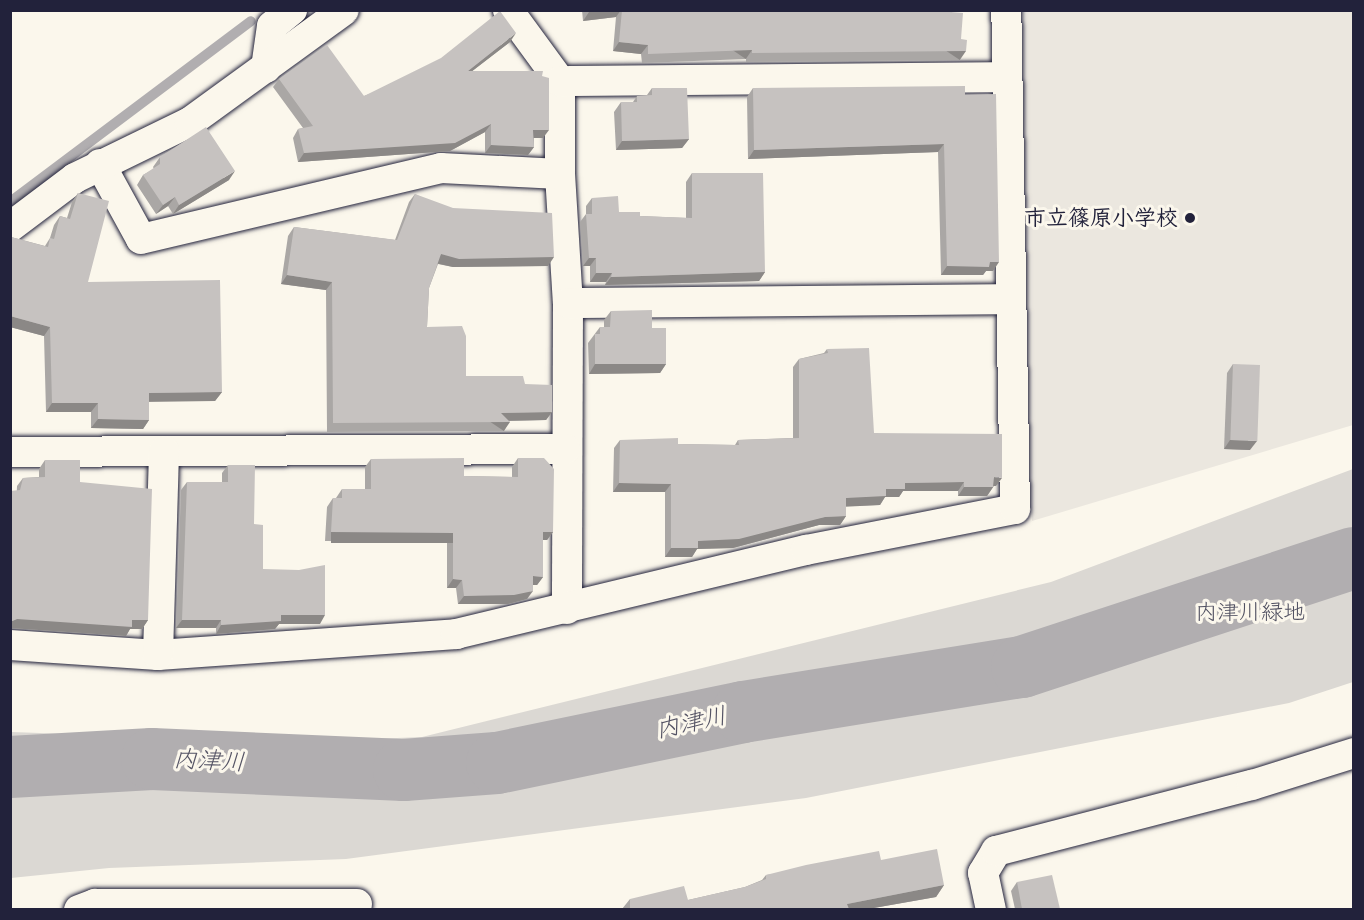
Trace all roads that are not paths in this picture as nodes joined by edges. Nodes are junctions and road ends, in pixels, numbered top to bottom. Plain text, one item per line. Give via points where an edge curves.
1 (292, 10) edge
2 (344, 10) edge
3 (508, 10) edge
4 (1006, 10) edge
5 (266, 68) junction
6 (1007, 77) junction
7 (560, 81) junction
8 (100, 164) junction
9 (560, 174) junction
10 (10, 227) edge
11 (1010, 298) junction
12 (568, 303) junction
13 (565, 449) junction
14 (164, 451) junction
15 (10, 452) edge
16 (567, 609) junction
17 (10, 645) edge
18 (158, 655) junction
19 (1353, 753) edge
20 (357, 904) dead end
21 (79, 909) edge
22 (991, 909) edge

1 - 5 street via 272,26
2 - 5 street
3 - 7 street
4 - 6 street
5 - 8 street via 190,122
6 - 7 street
6 - 11 street
7 - 9 street
8 - 9 street via 141,239 441,168
8 - 10 street
9 - 12 street
11 - 12 street
11 - 16 street via 1015,509 806,550
12 - 13 street
13 - 14 street
13 - 16 street
14 - 15 street
14 - 18 street
16 - 18 street via 456,634
17 - 18 street
19 - 22 street via 1252,785 996,851 983,873
20 - 21 street via 94,904

